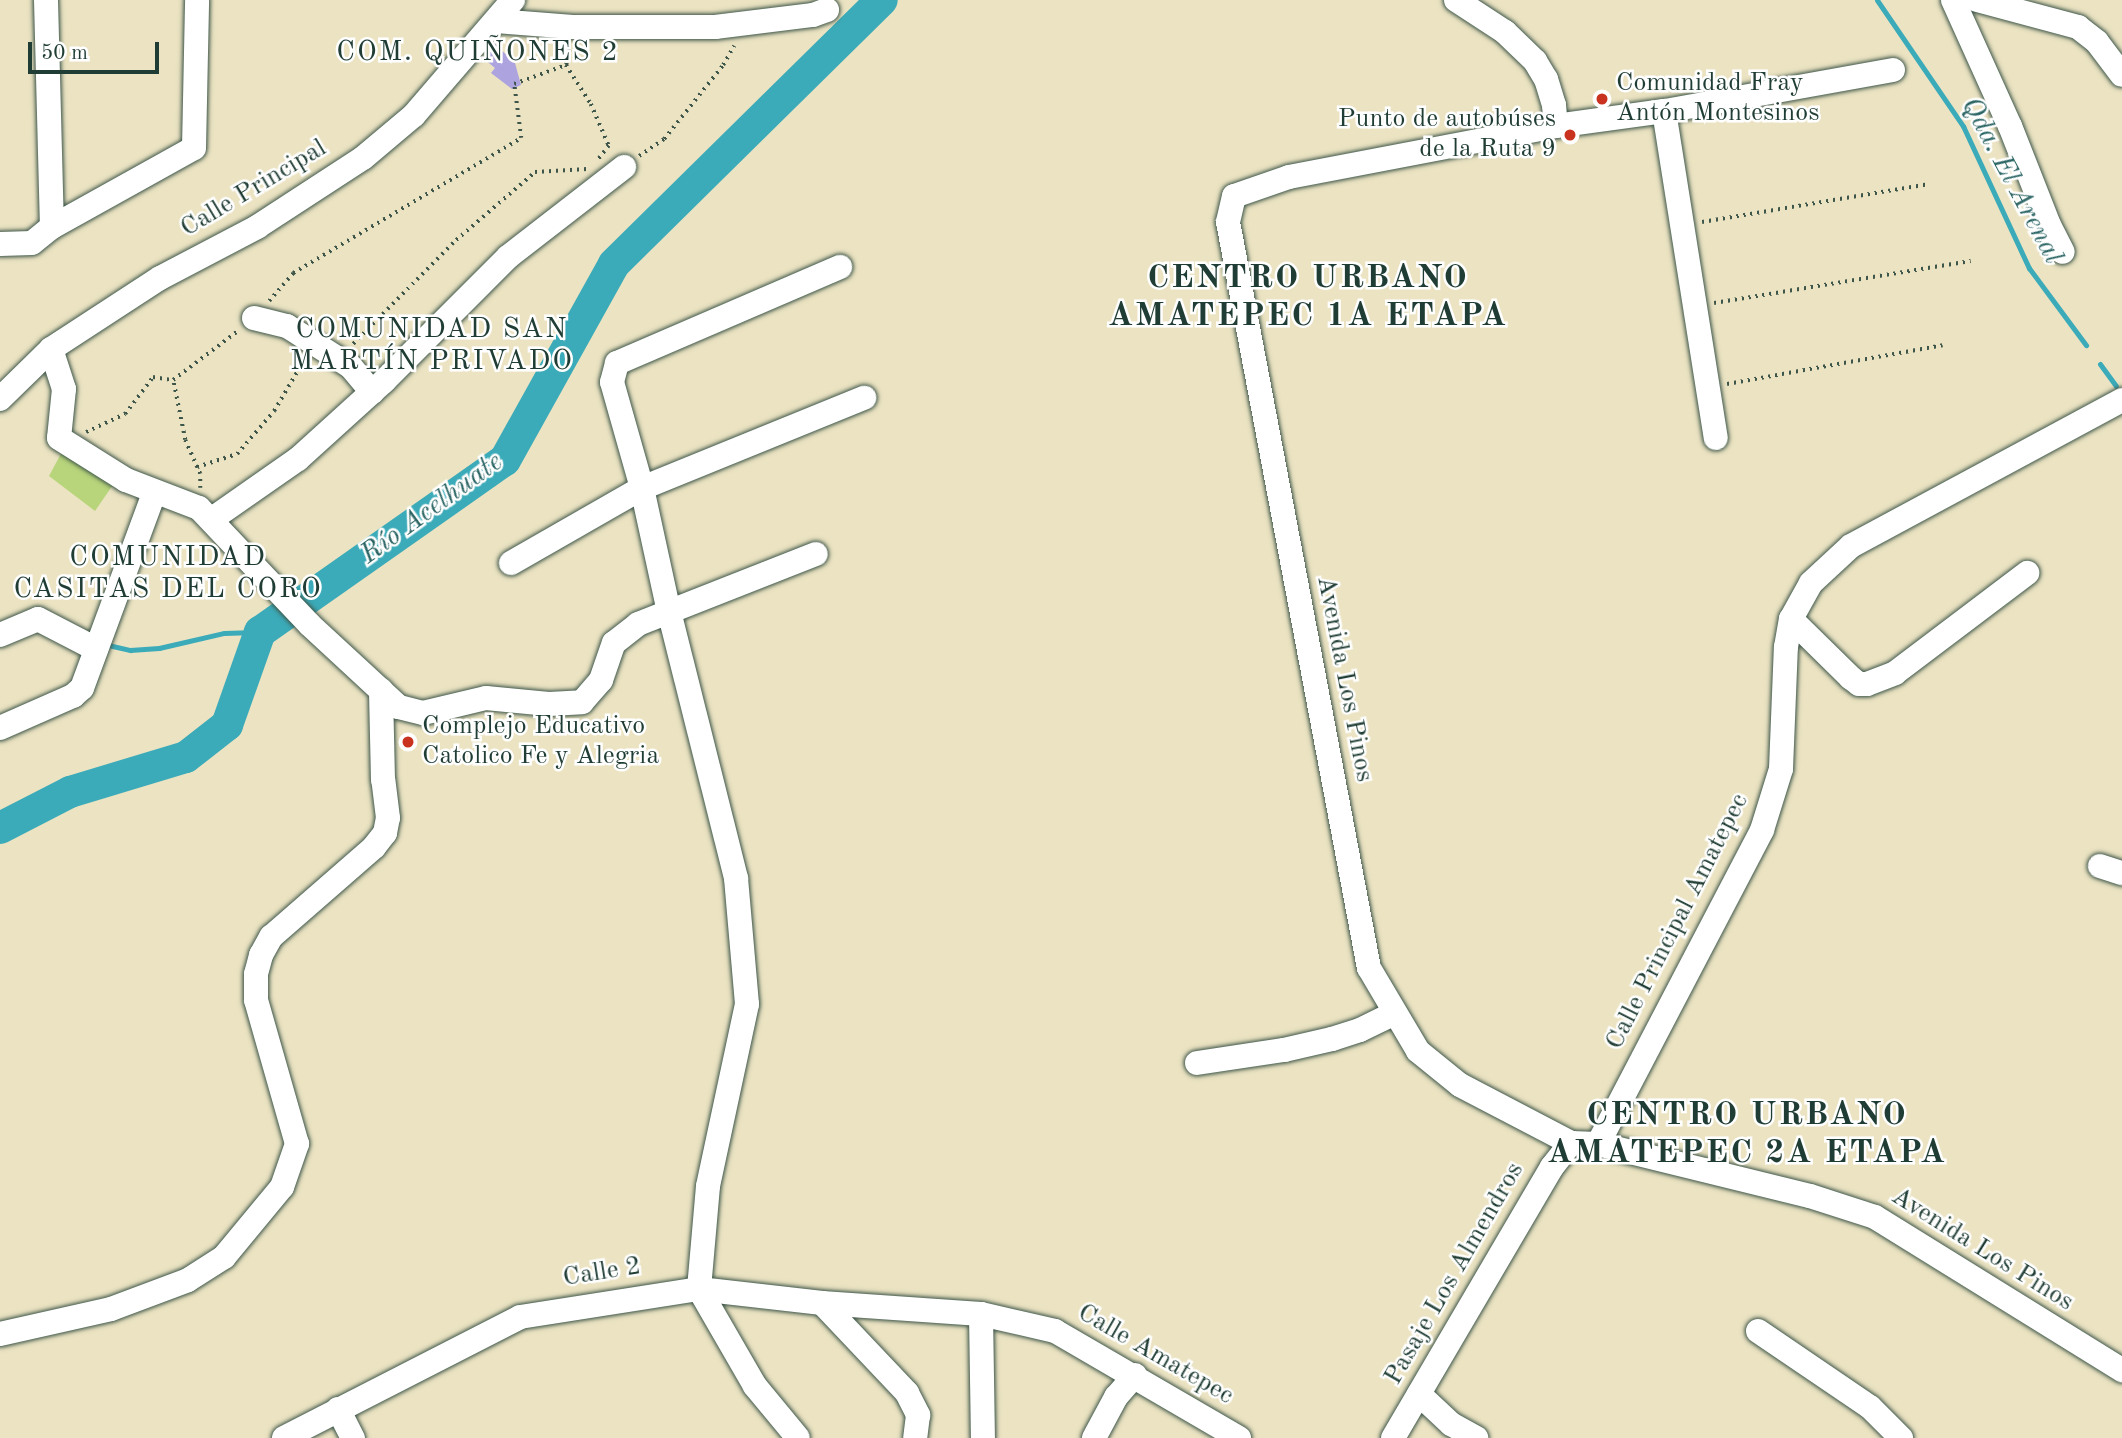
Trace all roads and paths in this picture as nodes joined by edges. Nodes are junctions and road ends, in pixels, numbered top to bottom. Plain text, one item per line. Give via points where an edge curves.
1 (46, 0) edge
2 (197, 0) edge
3 (513, 0) edge
4 (1456, 0) edge
5 (1953, 0) edge
6 (1978, 0) edge
7 (827, 10) dead end
8 (496, 21) junction
9 (747, 23) junction
10 (573, 26) junction
11 (566, 65) junction
12 (1893, 70) dead end
13 (2122, 75) edge
14 (1664, 111) junction
15 (1556, 126) junction
16 (603, 154) junction
17 (624, 167) junction
18 (1928, 184) dead end
19 (1682, 225) junction
20 (52, 228) junction
21 (0, 244) edge
22 (2063, 252) dead end
23 (1971, 261) dead end
24 (840, 267) dead end
25 (1695, 306) junction
26 (254, 318) junction
27 (314, 343) junction
28 (1943, 345) dead end
29 (51, 349) junction
30 (339, 358) junction
31 (173, 380) junction
32 (1708, 387) junction
33 (372, 392) junction
34 (0, 398) edge
35 (864, 398) dead end
36 (2122, 400) edge
37 (59, 438) junction
38 (1716, 438) dead end
39 (197, 467) junction
40 (642, 488) junction
41 (154, 493) junction
42 (205, 514) junction
43 (816, 554) dead end
44 (512, 563) dead end
45 (2027, 573) dead end
46 (669, 612) junction
47 (1791, 619) junction
48 (0, 635) edge
49 (94, 648) junction
50 (381, 690) junction
51 (0, 728) edge
52 (1395, 1013) junction
53 (1197, 1063) dead end
54 (1571, 1143) junction
55 (1598, 1144) junction
56 (699, 1289) junction
57 (822, 1303) junction
58 (969, 1313) junction
59 (1758, 1331) dead end
60 (0, 1334) edge
61 (2122, 1370) edge
62 (1135, 1376) junction
63 (1419, 1394) junction
64 (338, 1409) junction
65 (1445, 1431) edge
66 (284, 1438) edge
67 (353, 1438) edge
68 (798, 1438) edge
69 (915, 1438) edge
70 (983, 1438) edge
71 (1094, 1438) edge
72 (1239, 1438) edge
73 (1394, 1438) edge
74 (1476, 1438) edge
75 (1901, 1438) edge

1 - 20 street
2 - 20 street via 194,148
3 - 8 street, Calle Principal
4 - 15 street via 1505,32 1535,61 1550,92
5 - 22 street
6 - 13 street via 2084,30
7 - 9 street
8 - 10 street
8 - 29 street, Calle Principal via 414,115 363,158 257,227 160,278
9 - 10 street
9 - 17 path via 723,65 664,139
10 - 11 path
11 - 16 path via 592,104 609,146
11 - 26 path via 514,84 521,138 293,273
12 - 14 street, Avenida Los Pinos
14 - 15 street, Avenida Los Pinos
14 - 19 street
15 - 52 street, Avenida Los Pinos via 1289,177 1234,196 1228,222 1369,968
16 - 17 path
16 - 30 path via 590,169 535,172 456,240
17 - 33 street via 508,257
18 - 19 path
19 - 25 street
20 - 21 street via 32,243
23 - 25 path
24 - 40 street via 617,363 612,382
25 - 32 street
26 - 27 street via 287,326
26 - 31 path
27 - 30 street
27 - 39 path via 274,411 237,454
28 - 32 path
29 - 34 street, Calle Principal
29 - 37 street via 64,388
30 - 33 street
31 - 37 path via 153,377 125,414 79,435
31 - 39 path via 185,440
32 - 38 street
33 - 42 street via 298,459
35 - 40 street
36 - 47 street, Calle Principal Amatepec via 1852,547 1811,583
37 - 41 street
39 - 42 path
40 - 44 street
40 - 46 street
41 - 42 street
41 - 49 street
42 - 50 street via 310,625
43 - 46 street
45 - 47 street via 1895,673 1867,684 1851,678
46 - 50 street via 638,624 614,643 601,680 582,702 486,698 423,713 400,707
46 - 56 street via 736,878 747,1004 708,1186
47 - 55 street, Calle Principal Amatepec via 1776,794 1762,830
48 - 49 street via 38,619
49 - 51 street via 77,693
50 - 60 street via 385,833 271,937 256,974 256,1000 296,1144 282,1187 224,1257 188,1280 111,1309
52 - 53 street via 1360,1030 1320,1041
52 - 54 street, Avenida Los Pinos via 1418,1051 1460,1085
54 - 55 street, Avenida Los Pinos
54 - 63 street, Pasaje Los Almendros via 1552,1167
55 - 61 street, Avenida Los Pinos via 1810,1196 1875,1217
56 - 57 street, Calle 2
56 - 64 street, Calle 2 via 520,1317
56 - 68 street via 755,1386
57 - 58 street, Calle 2
57 - 69 street via 908,1392 918,1415
58 - 62 street, Calle Amatepec via 1055,1331
58 - 70 street
59 - 75 street via 1870,1408
62 - 71 street via 1116,1397
62 - 72 street, Calle Amatepec
63 - 65 street
63 - 73 street, Pasaje Los Almendros
64 - 66 street, Calle 2
64 - 67 street
65 - 74 street

